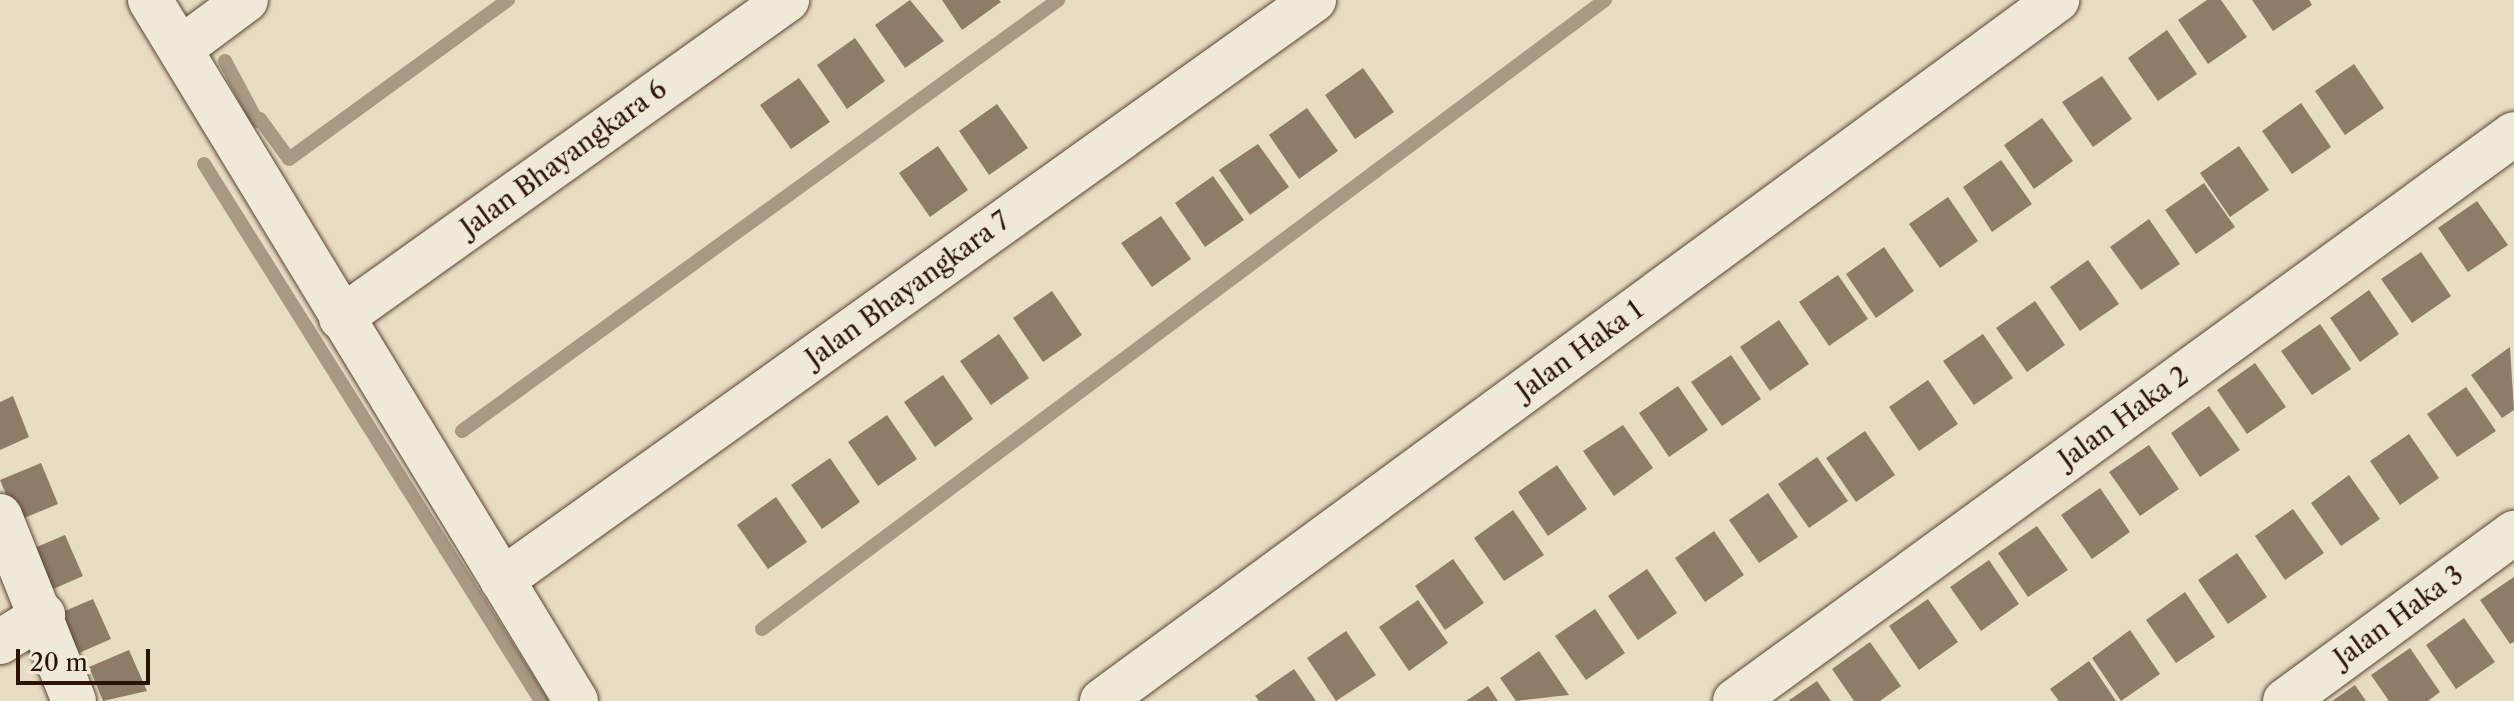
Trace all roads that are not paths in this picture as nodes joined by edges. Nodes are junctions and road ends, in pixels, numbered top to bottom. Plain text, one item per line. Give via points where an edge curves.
1 (150, 0) edge
2 (246, 0) edge
3 (787, 0) edge
4 (1314, 0) edge
5 (2057, 0) edge
6 (180, 49) junction
7 (2514, 134) edge
8 (341, 318) junction
9 (0, 516) edge
10 (2514, 533) edge
11 (502, 580) junction
12 (43, 615) junction
13 (0, 642) edge
14 (74, 701) edge
15 (576, 701) edge
16 (1102, 701) edge
17 (1735, 701) edge
18 (2285, 701) edge

1 - 6 street
2 - 6 street
3 - 8 street, Jalan Bhayangkara 6
4 - 11 street, Jalan Bhayangkara 7
5 - 16 street, Jalan Haka 1
6 - 8 street
7 - 17 street, Jalan Haka 2
8 - 11 street
9 - 12 street
10 - 18 street, Jalan Haka 3
11 - 15 street
12 - 13 street
12 - 14 street

